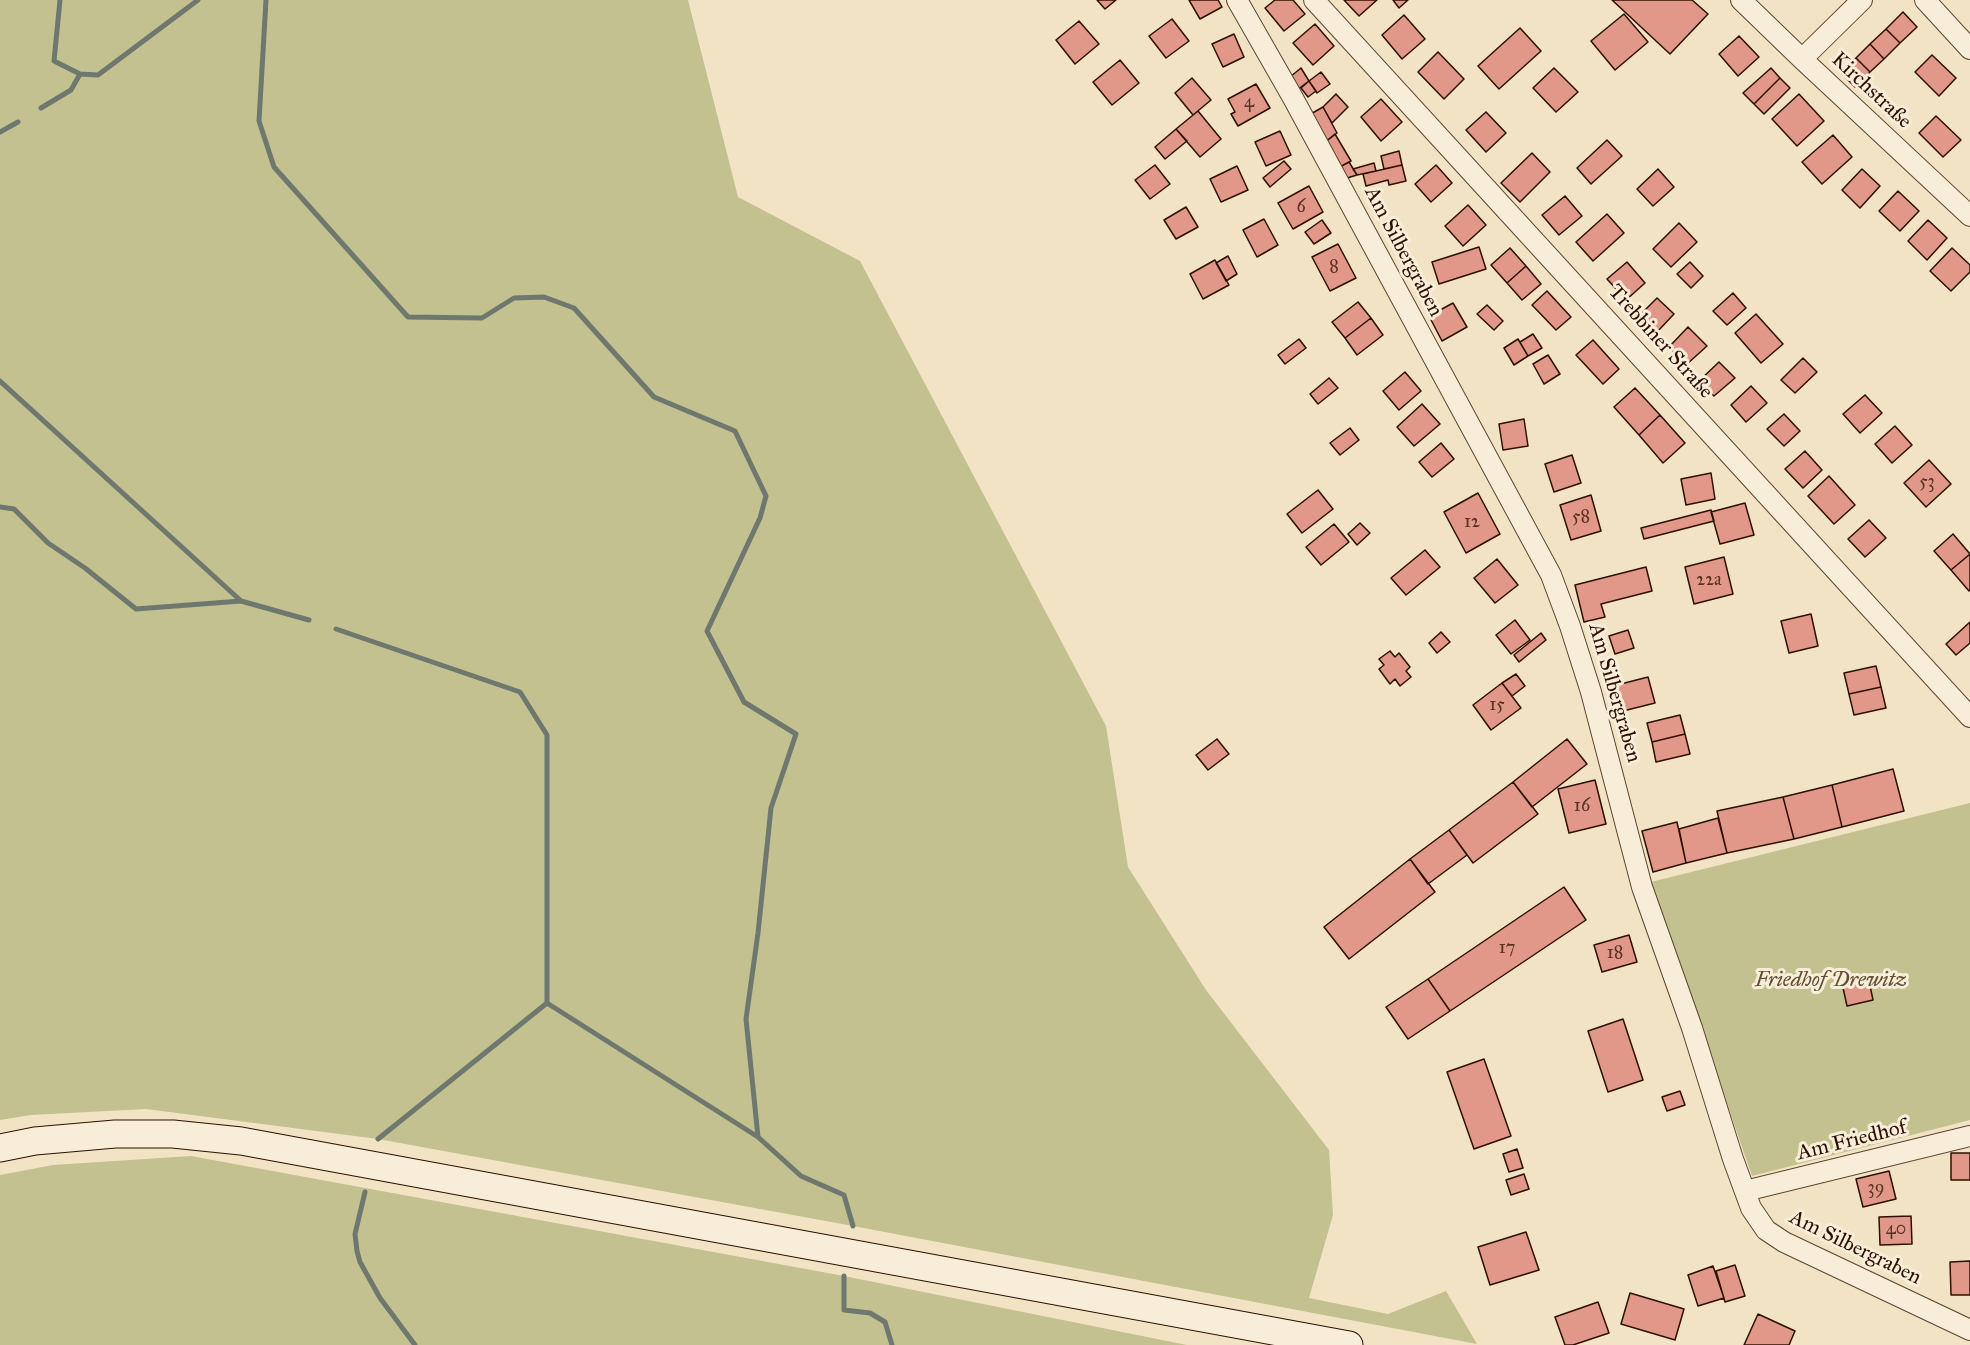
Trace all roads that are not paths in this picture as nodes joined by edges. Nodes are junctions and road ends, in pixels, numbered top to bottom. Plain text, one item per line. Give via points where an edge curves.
1 (1237, 0) edge
2 (1314, 0) edge
3 (1742, 0) edge
4 (1862, 0) edge
5 (1925, 0) edge
6 (1970, 49) edge
7 (1802, 59) junction
8 (1970, 216) edge
9 (1970, 717) edge
10 (1970, 1136) edge
11 (0, 1148) edge
12 (1745, 1191) junction
13 (1970, 1329) edge
14 (1349, 1345) edge

1 - 12 street, Am Silbergraben via 1551,575 1591,692 1642,887
2 - 9 street, Trebbiner Straße
3 - 7 street, Kirchstraße
4 - 7 street
5 - 6 street
7 - 8 street, Kirchstraße
10 - 12 street, Am Friedhof
11 - 14 main road via 116,1134 173,1134 241,1141
12 - 13 street, Am Silbergraben via 1766,1230 1784,1242

